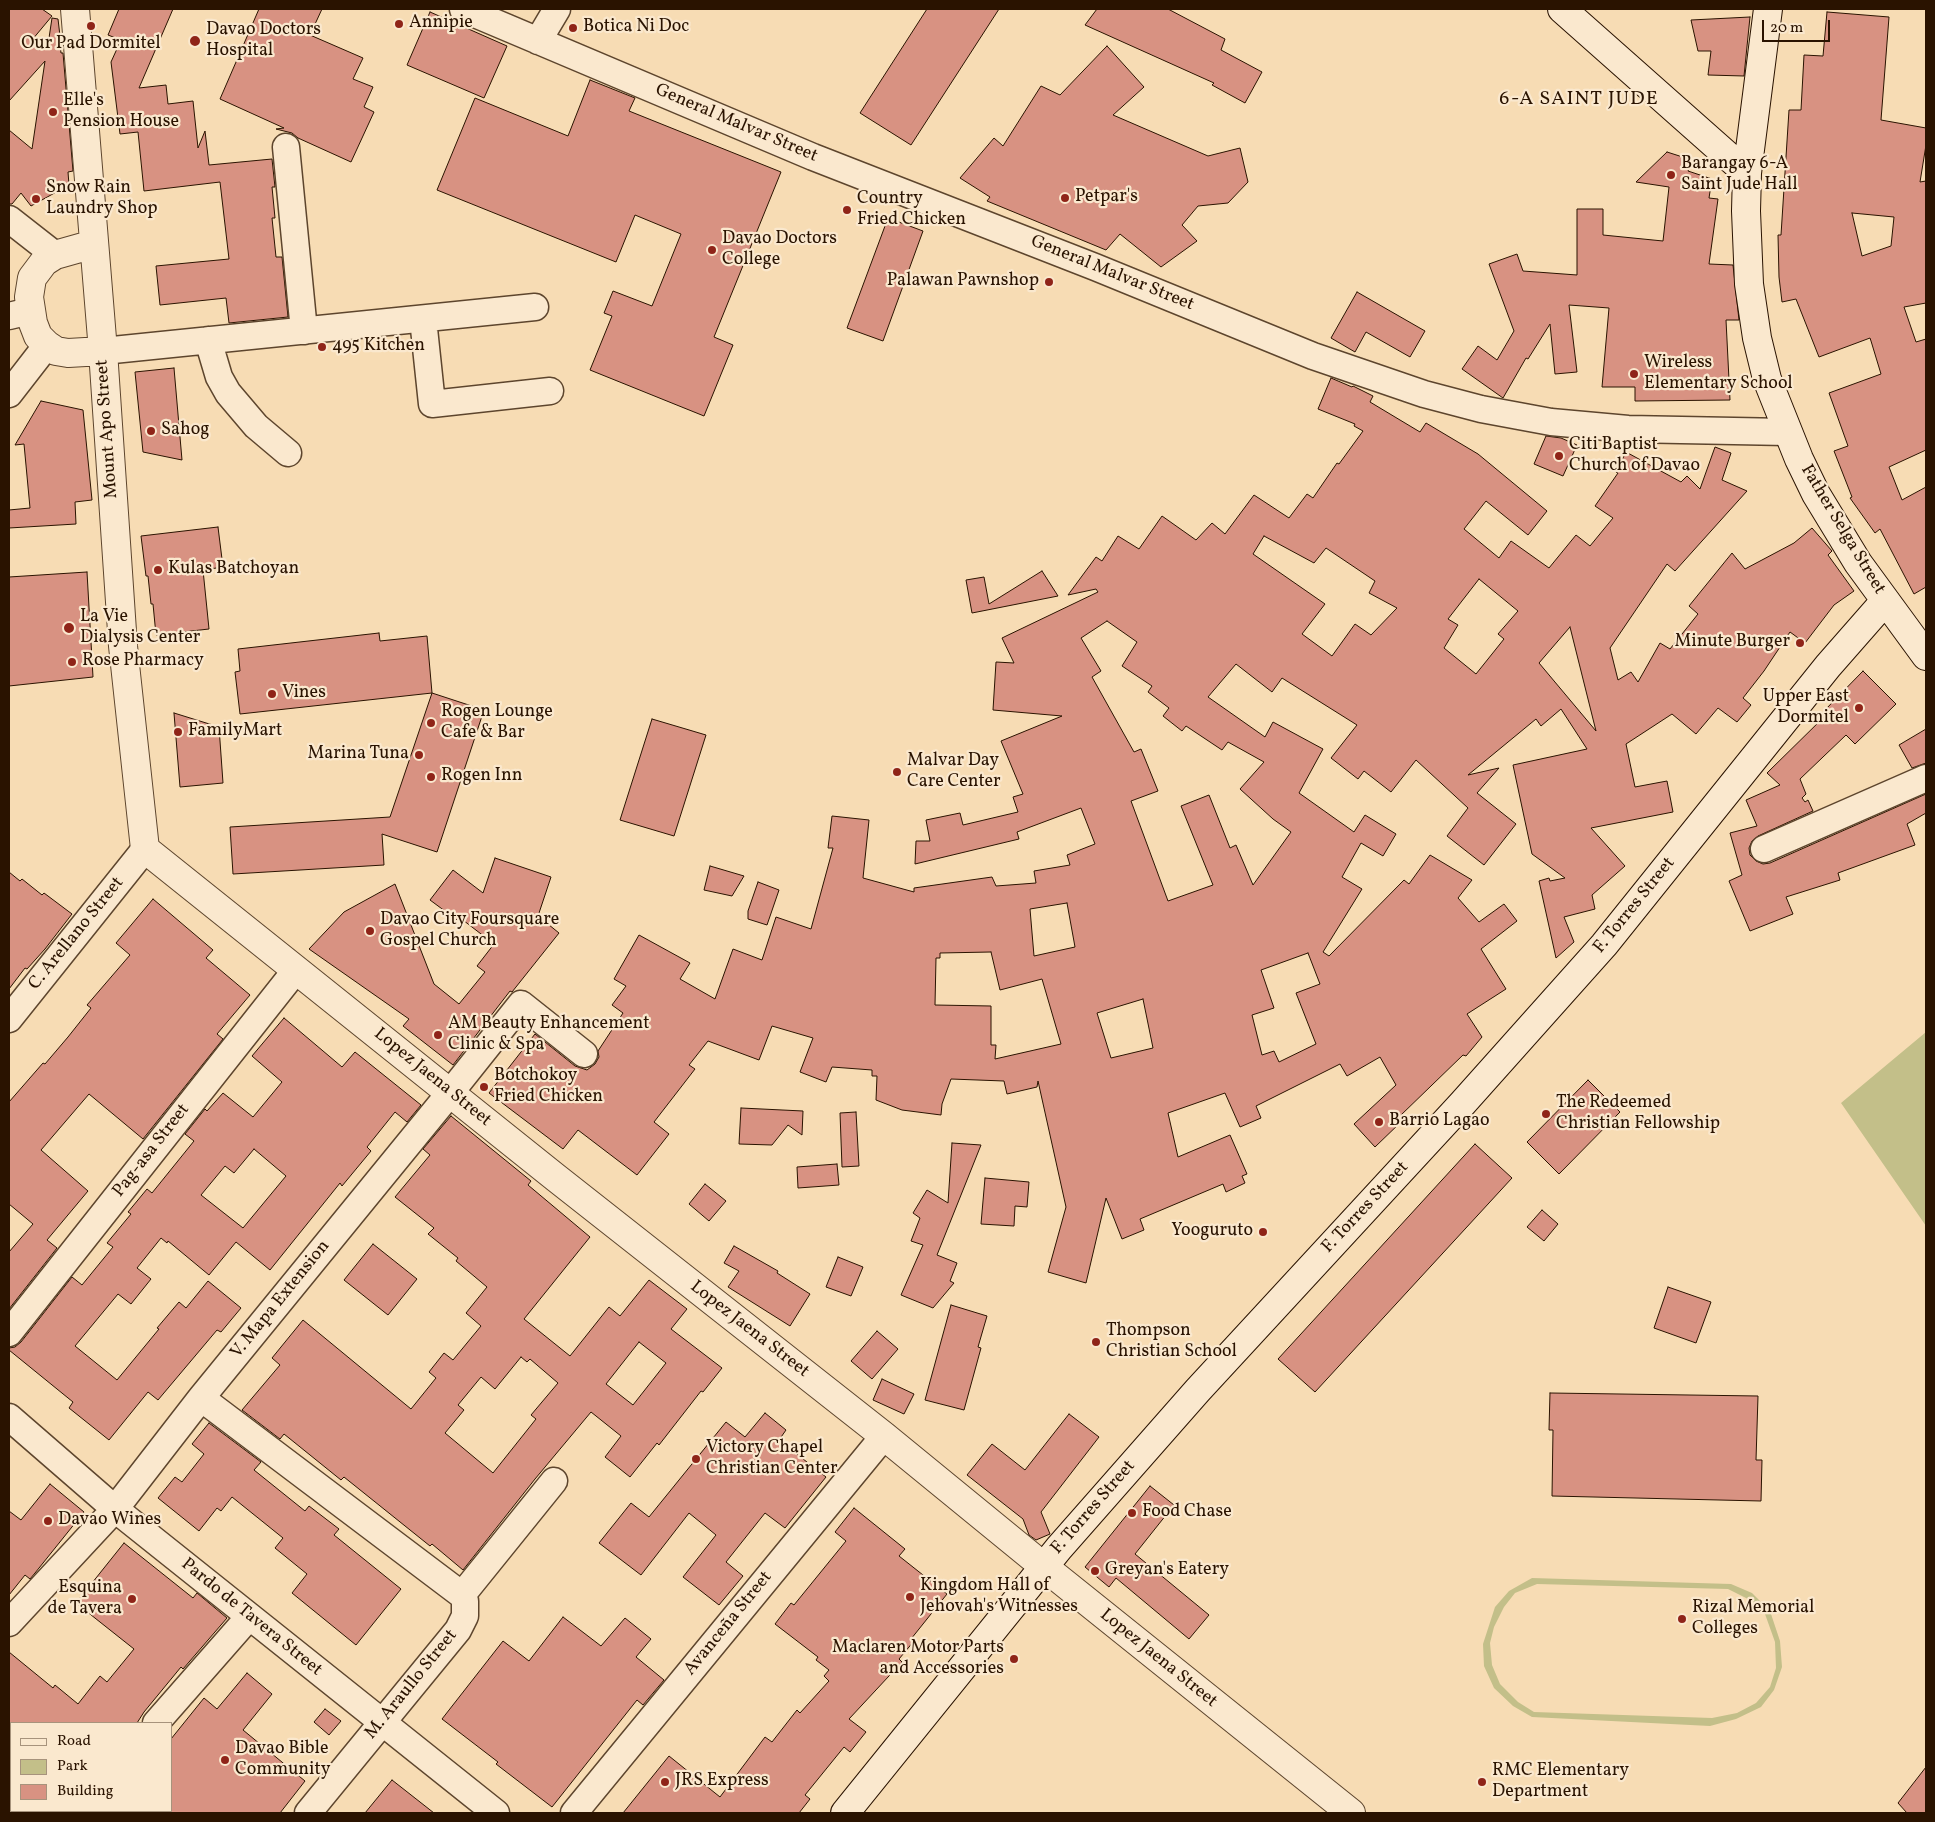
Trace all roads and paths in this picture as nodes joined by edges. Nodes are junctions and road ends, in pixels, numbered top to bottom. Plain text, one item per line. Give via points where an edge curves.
1 (75, 9) edge
2 (463, 9) edge
3 (557, 9) edge
4 (1562, 9) edge
5 (1768, 9) edge
6 (538, 41) junction
7 (286, 147) dead end
8 (1747, 173) junction
9 (9, 219) edge
10 (94, 244) junction
11 (55, 254) junction
12 (534, 307) dead end
13 (19, 314) edge
14 (423, 319) junction
15 (304, 331) junction
16 (208, 340) junction
17 (47, 345) junction
18 (103, 351) junction
19 (550, 391) dead end
20 (9, 394) edge
21 (1787, 432) junction
22 (288, 453) dead end
23 (1885, 601) junction
24 (1926, 656) edge
25 (1926, 778) edge
26 (145, 849) junction
27 (1764, 849) dead end
28 (296, 970) junction
29 (9, 1018) edge
30 (584, 1054) dead end
31 (450, 1094) junction
32 (9, 1333) edge
33 (201, 1398) junction
34 (9, 1417) edge
35 (884, 1436) junction
36 (554, 1482) dead end
37 (115, 1509) junction
38 (1043, 1566) junction
39 (462, 1596) junction
40 (250, 1617) junction
41 (9, 1623) edge
42 (157, 1722) edge
43 (382, 1723) junction
44 (308, 1813) edge
45 (496, 1813) edge
46 (574, 1813) edge
47 (845, 1813) edge
48 (1351, 1813) edge

1 - 10 street, Mount Apo Street
2 - 6 street, General Malvar Street
3 - 6 street
4 - 8 street
5 - 8 street, Father Selga Street
6 - 21 street, General Malvar Street via 814,157 1314,356 1424,394 1550,422 1628,429
7 - 15 street
8 - 21 street, Father Selga Street via 1750,284 1758,338 1767,379
9 - 11 street
10 - 11 street
10 - 18 street, Mount Apo Street
11 - 13 street via 32,278
12 - 14 street
13 - 17 street
14 - 15 street
14 - 19 street via 432,404
15 - 16 street
16 - 18 street
16 - 22 street via 219,377 228,393 256,426
17 - 18 street via 68,353
17 - 20 street
18 - 26 street, Mount Apo Street via 124,646
21 - 23 street, Father Selga Street via 1816,494
23 - 24 street, Father Selga Street
23 - 38 street, F. Torres Street via 1598,952 1198,1390
25 - 27 street
26 - 28 street, Lopez Jaena Street
26 - 29 street, C. Arellano Street
28 - 31 street, Lopez Jaena Street
28 - 32 street, Pag-asa Street
30 - 31 street, V. Mapa Extension via 521,1004
31 - 33 street, V. Mapa Extension
31 - 35 street, Lopez Jaena Street
33 - 37 street, V. Mapa Extension
33 - 39 street
34 - 37 street, Pardo de Tavera Street
35 - 38 street, Lopez Jaena Street
35 - 46 street, Avanceña Street
36 - 39 street
37 - 40 street, Pardo de Tavera Street
37 - 41 street, V. Mapa Extension
38 - 47 street, F. Torres Street
38 - 48 street, Lopez Jaena Street
39 - 43 street, M. Araullo Street via 466,1609 462,1624
40 - 42 street
40 - 43 street, Pardo de Tavera Street
43 - 44 street, M. Araullo Street
43 - 45 street, Pardo de Tavera Street

